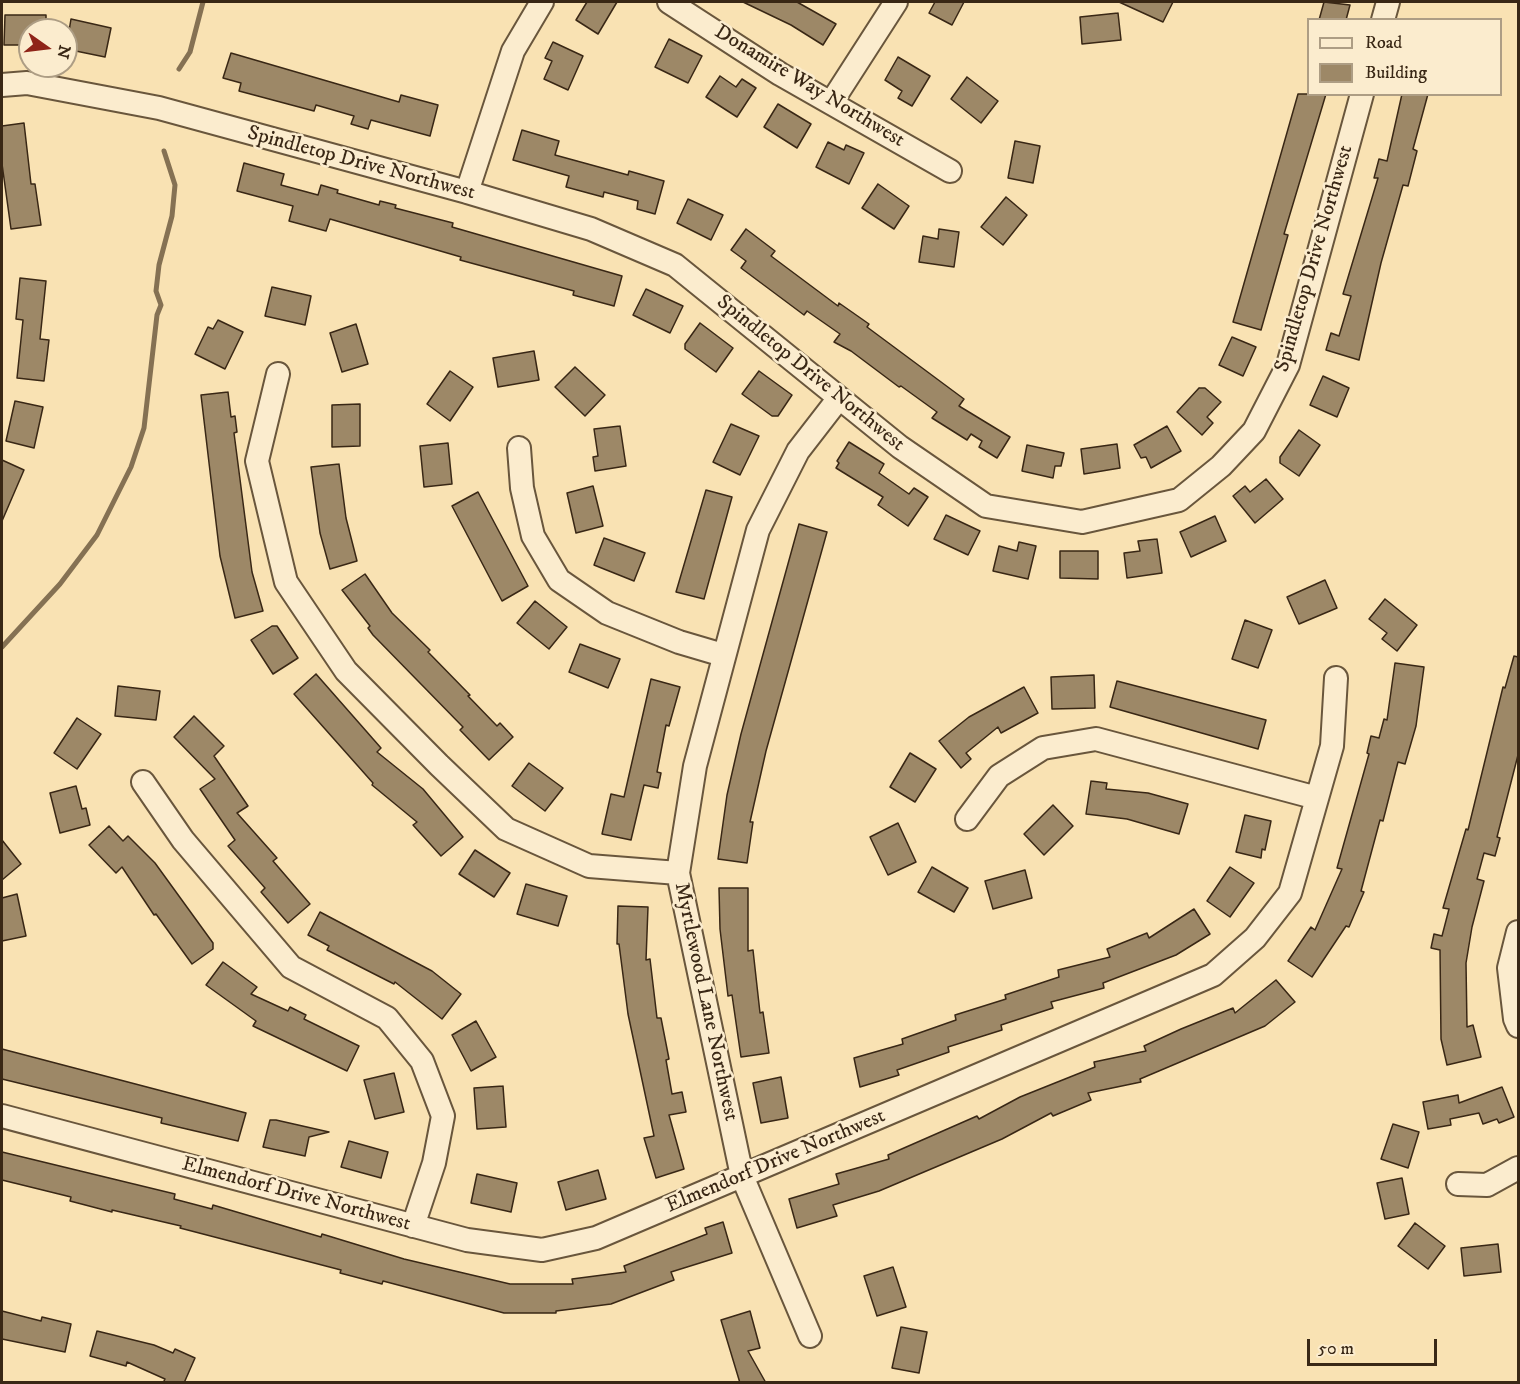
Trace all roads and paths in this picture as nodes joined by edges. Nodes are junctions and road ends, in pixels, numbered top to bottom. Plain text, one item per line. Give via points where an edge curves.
1 (542, 2) edge
2 (669, 2) edge
3 (896, 2) edge
4 (1388, 2) edge
5 (1384, 18) edge
6 (2, 85) edge
7 (1361, 96) edge
8 (831, 103) junction
9 (950, 171) dead end
10 (467, 192) junction
11 (278, 374) dead end
12 (839, 398) junction
13 (519, 448) dead end
14 (723, 655) junction
15 (1336, 678) dead end
16 (143, 782) dead end
17 (1317, 798) junction
18 (967, 819) dead end
19 (678, 873) junction
20 (1518, 932) edge
21 (1518, 1026) edge
22 (2, 1116) edge
23 (1518, 1168) edge
24 (742, 1176) junction
25 (1458, 1184) dead end
26 (413, 1226) junction
27 (810, 1336) dead end

1 - 10 street via 513,51
2 - 8 street, Donamire Way Northwest
3 - 8 street
4 - 5 street
6 - 10 street, Spindletop Drive Northwest via 27,83 159,108
7 - 12 street, Spindletop Drive Northwest via 1288,365 1254,430 1221,466 1179,500 1082,522 986,506 900,447
8 - 9 street, Donamire Way Northwest
10 - 12 street, Spindletop Drive Northwest via 591,229 675,265
11 - 19 street via 257,461 286,582 346,671 507,829 589,866
12 - 14 street, Myrtlewood Lane Northwest via 798,451 758,530
13 - 14 street via 522,488 533,536 559,580 607,613
14 - 19 street, Myrtlewood Lane Northwest via 695,766
15 - 17 street, Elmendorf Drive Northwest via 1332,746
16 - 26 street via 183,840 291,967 387,1018 422,1061 443,1116 434,1163
17 - 18 street via 1096,739 1043,748 999,776
17 - 24 street, Elmendorf Drive Northwest via 1290,893 1255,938 1213,975
19 - 24 street, Myrtlewood Lane Northwest
20 - 21 street via 1509,968
22 - 26 street, Elmendorf Drive Northwest
23 - 25 street via 1488,1185
24 - 26 street, Elmendorf Drive Northwest via 596,1238 542,1250 467,1240
24 - 27 street, Myrtlewood Lane Northwest

